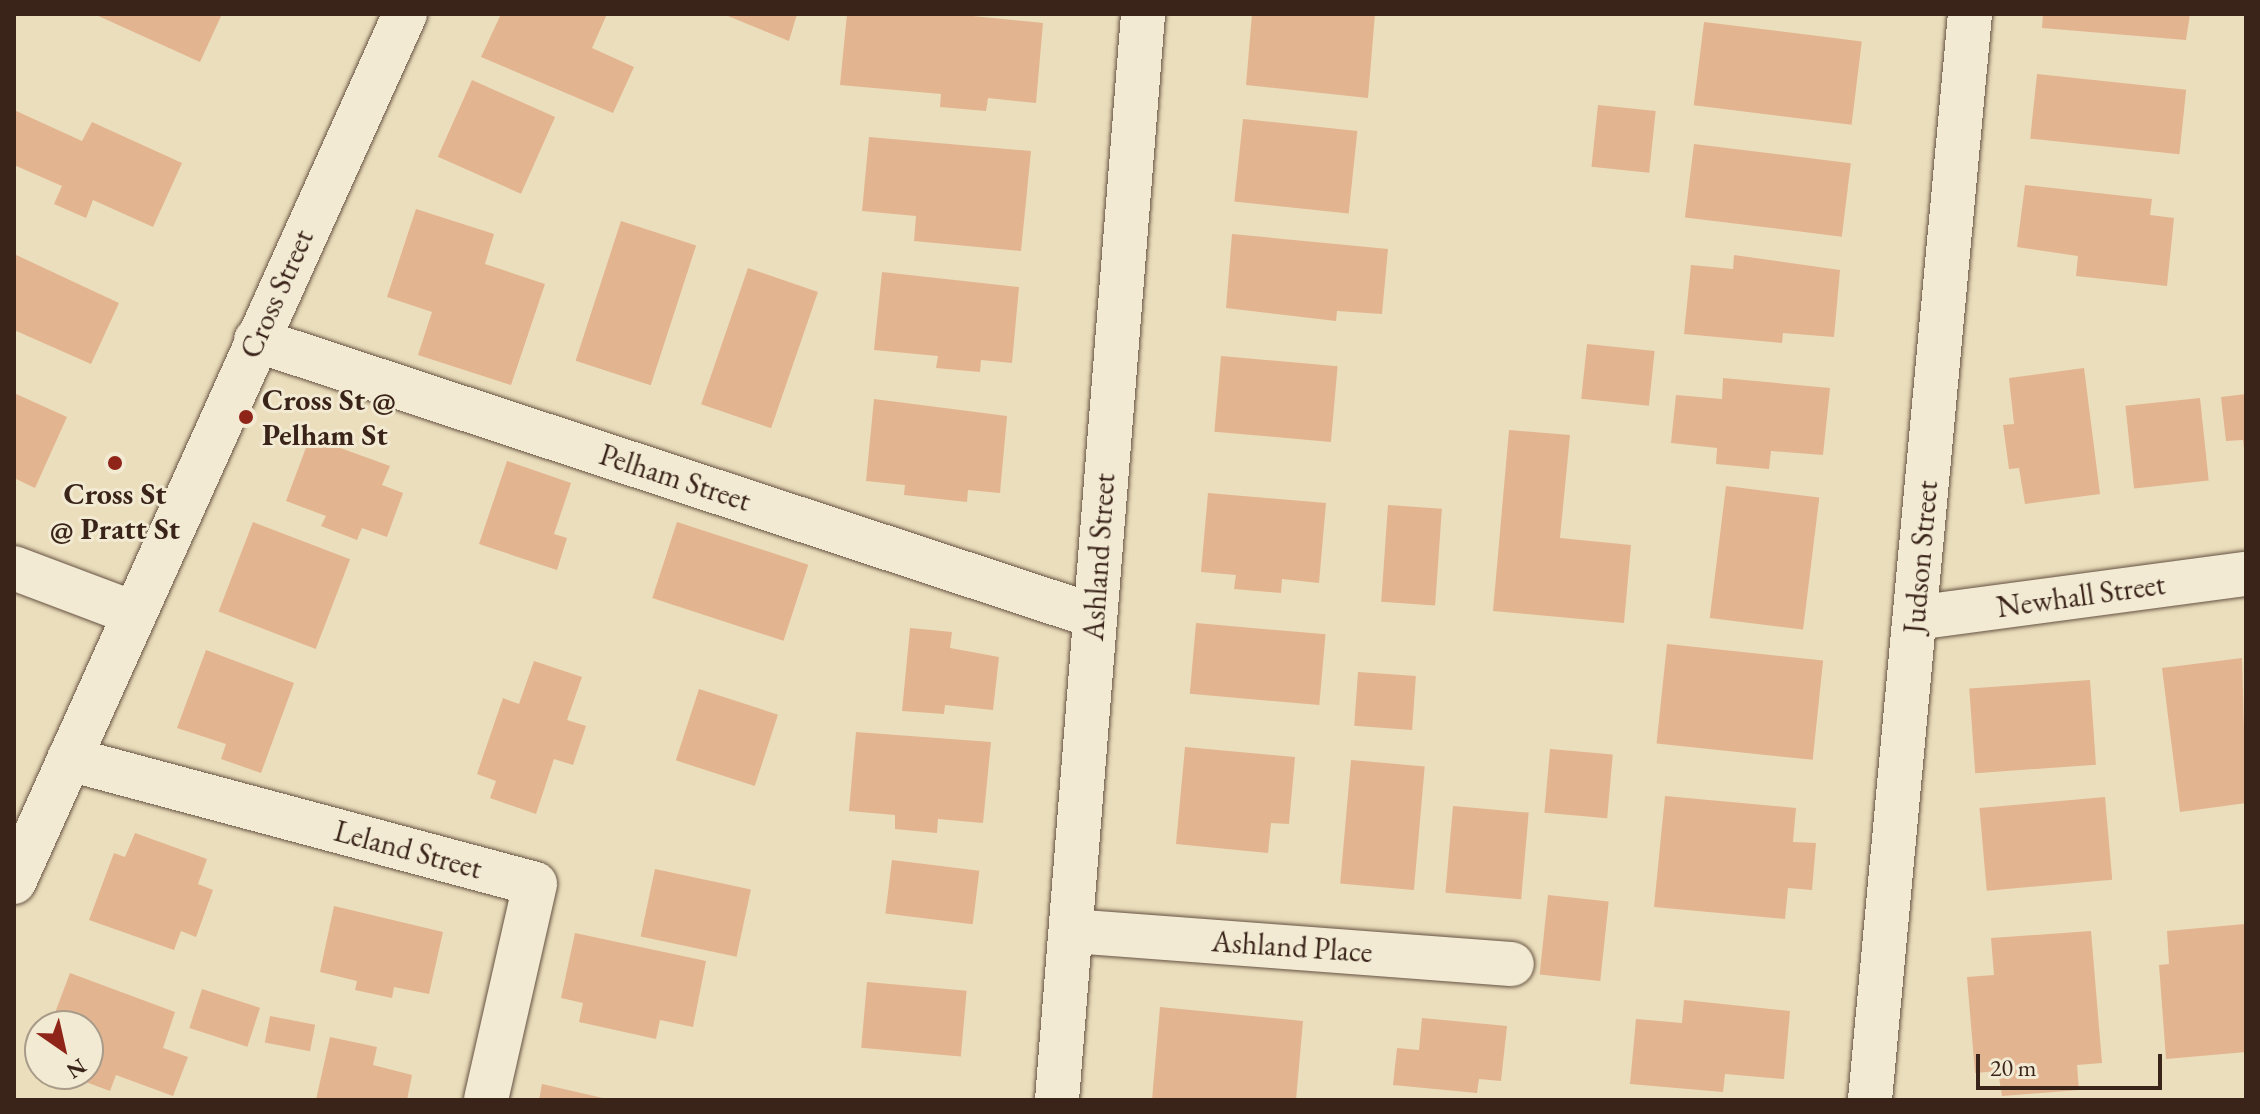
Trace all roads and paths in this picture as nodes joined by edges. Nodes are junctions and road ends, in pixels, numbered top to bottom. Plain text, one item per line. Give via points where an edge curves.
1 (405, 14) edge
2 (1143, 14) edge
3 (1970, 14) edge
4 (256, 340) junction
5 (14, 568) edge
6 (2246, 574) edge
7 (133, 613) junction
8 (1094, 616) junction
9 (1915, 618) junction
10 (69, 759) junction
11 (14, 882) edge
12 (1072, 931) junction
13 (1512, 964) dead end
14 (486, 1100) edge
15 (1057, 1100) edge
16 (1870, 1100) edge

1 - 4 street, Cross Street
2 - 8 street, Ashland Street
3 - 9 street, Judson Street
4 - 7 street, Cross Street
4 - 8 street, Pelham Street
5 - 7 street
6 - 9 street, Newhall Street
7 - 10 street, Cross Street
8 - 12 street, Ashland Street
9 - 16 street, Judson Street
10 - 11 street, Cross Street
10 - 14 street, Leland Street via 535,884
12 - 13 street, Ashland Place
12 - 15 street, Ashland Street

